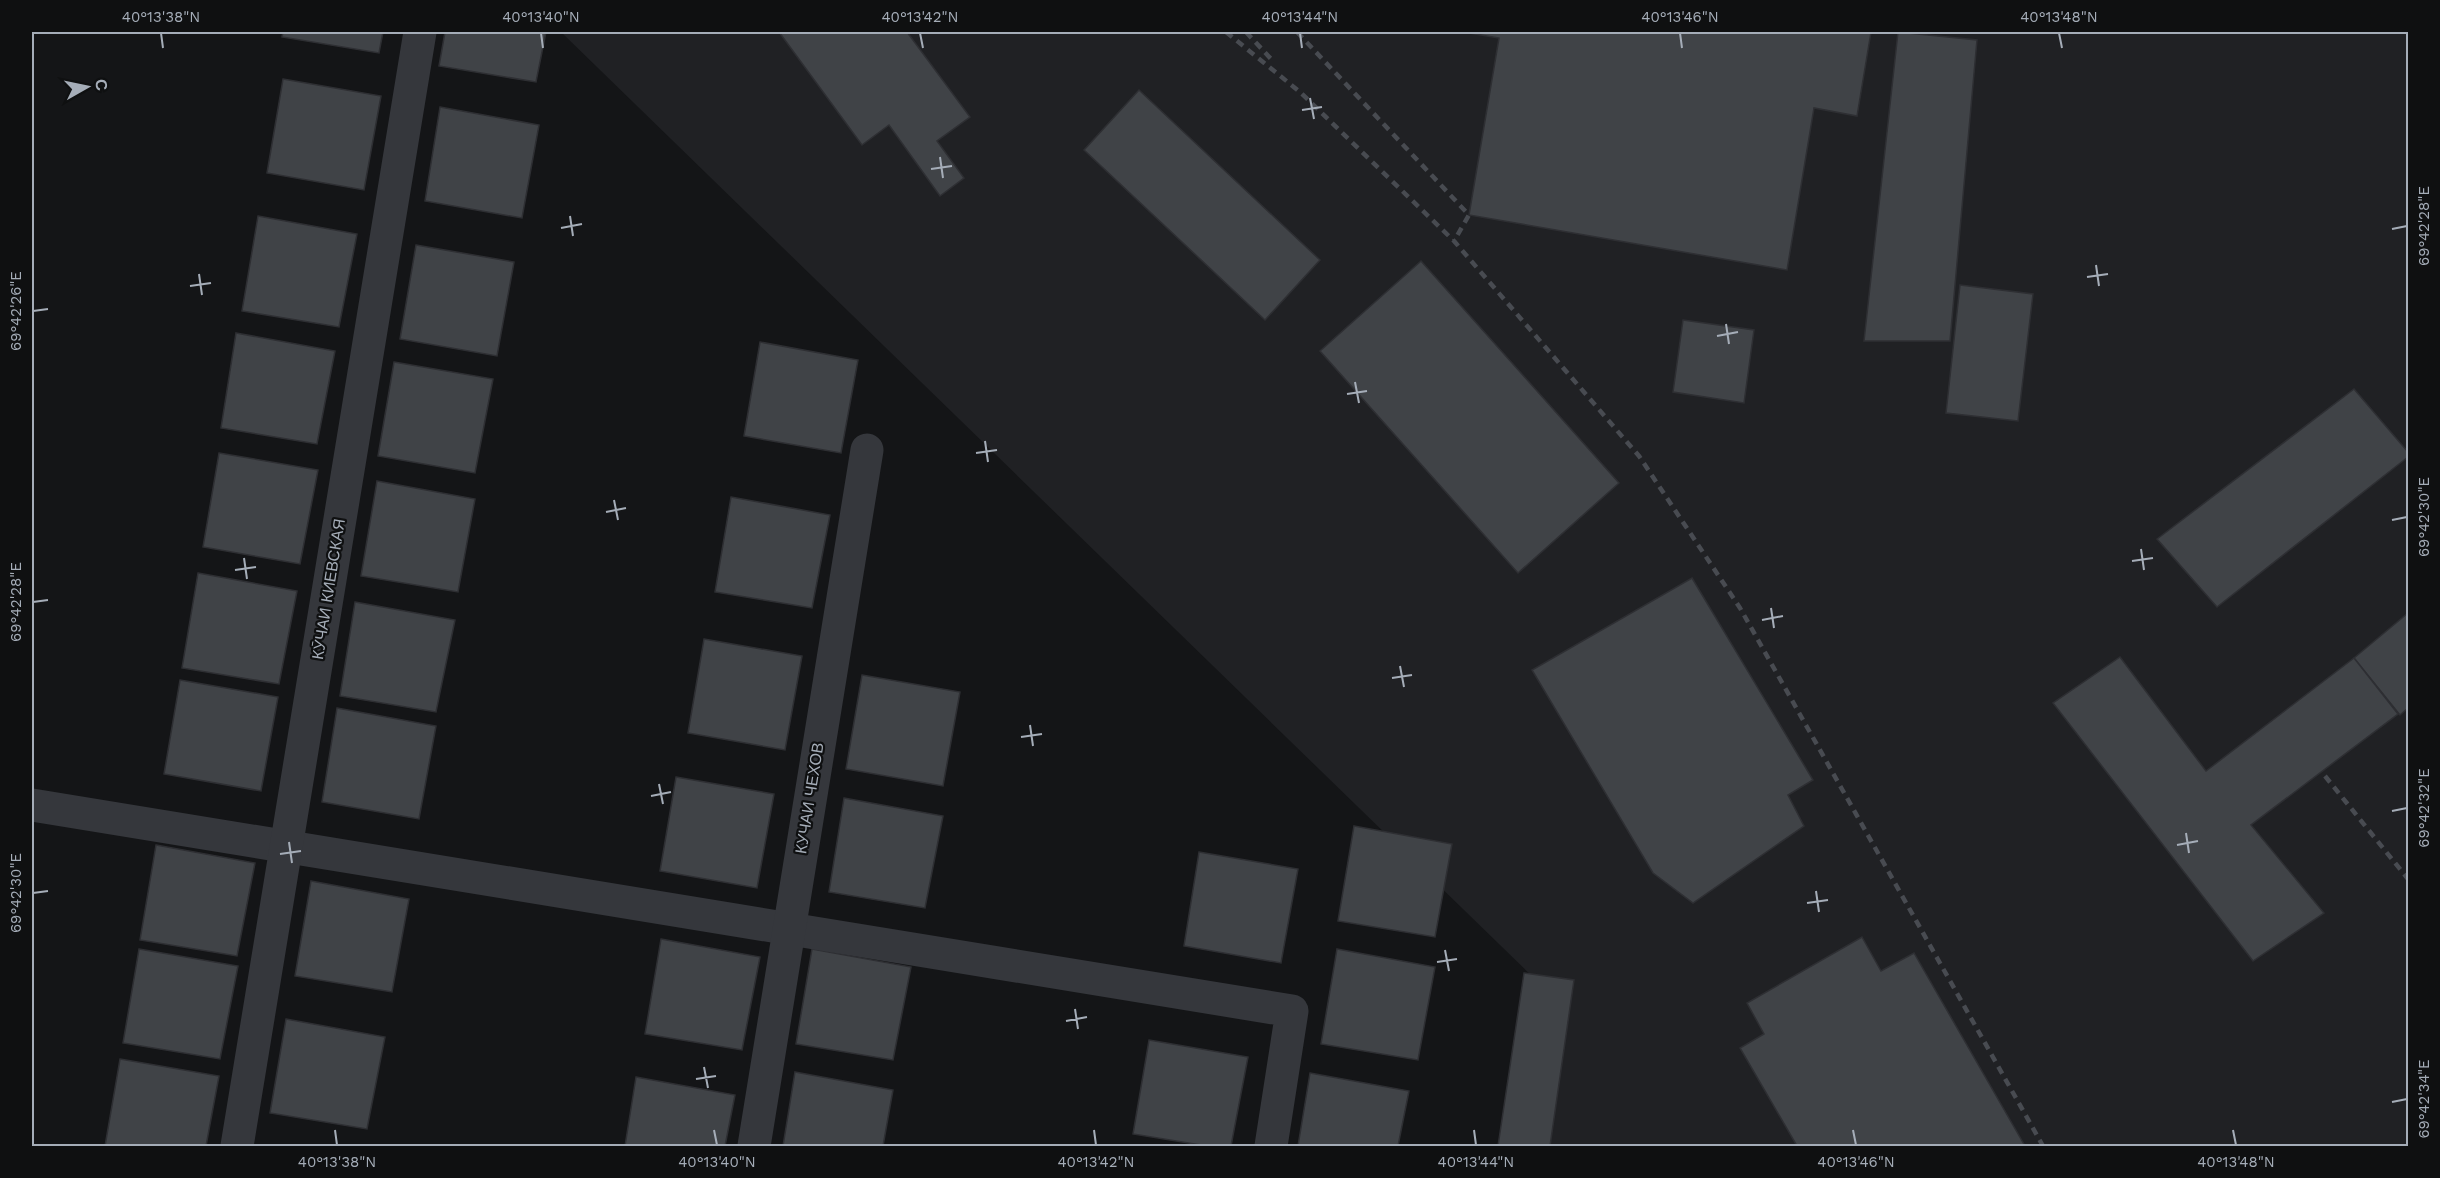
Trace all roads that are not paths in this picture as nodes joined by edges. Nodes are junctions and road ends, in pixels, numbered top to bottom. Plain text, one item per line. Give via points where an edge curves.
1 (420, 32) edge
2 (867, 450) dead end
3 (32, 805) edge
4 (286, 846) junction
5 (788, 928) junction
6 (237, 1146) edge
7 (754, 1146) edge
8 (1270, 1146) edge

1 - 4 street, КӮЧАИ КИЕВСКАЯ
2 - 5 street, КУЧАИ ЧЕХОВ
3 - 4 street
4 - 5 street
4 - 6 street, КӮЧАИ КИЕВСКАЯ
5 - 7 street, КУЧАИ ЧЕХОВ
5 - 8 street via 1292,1011

